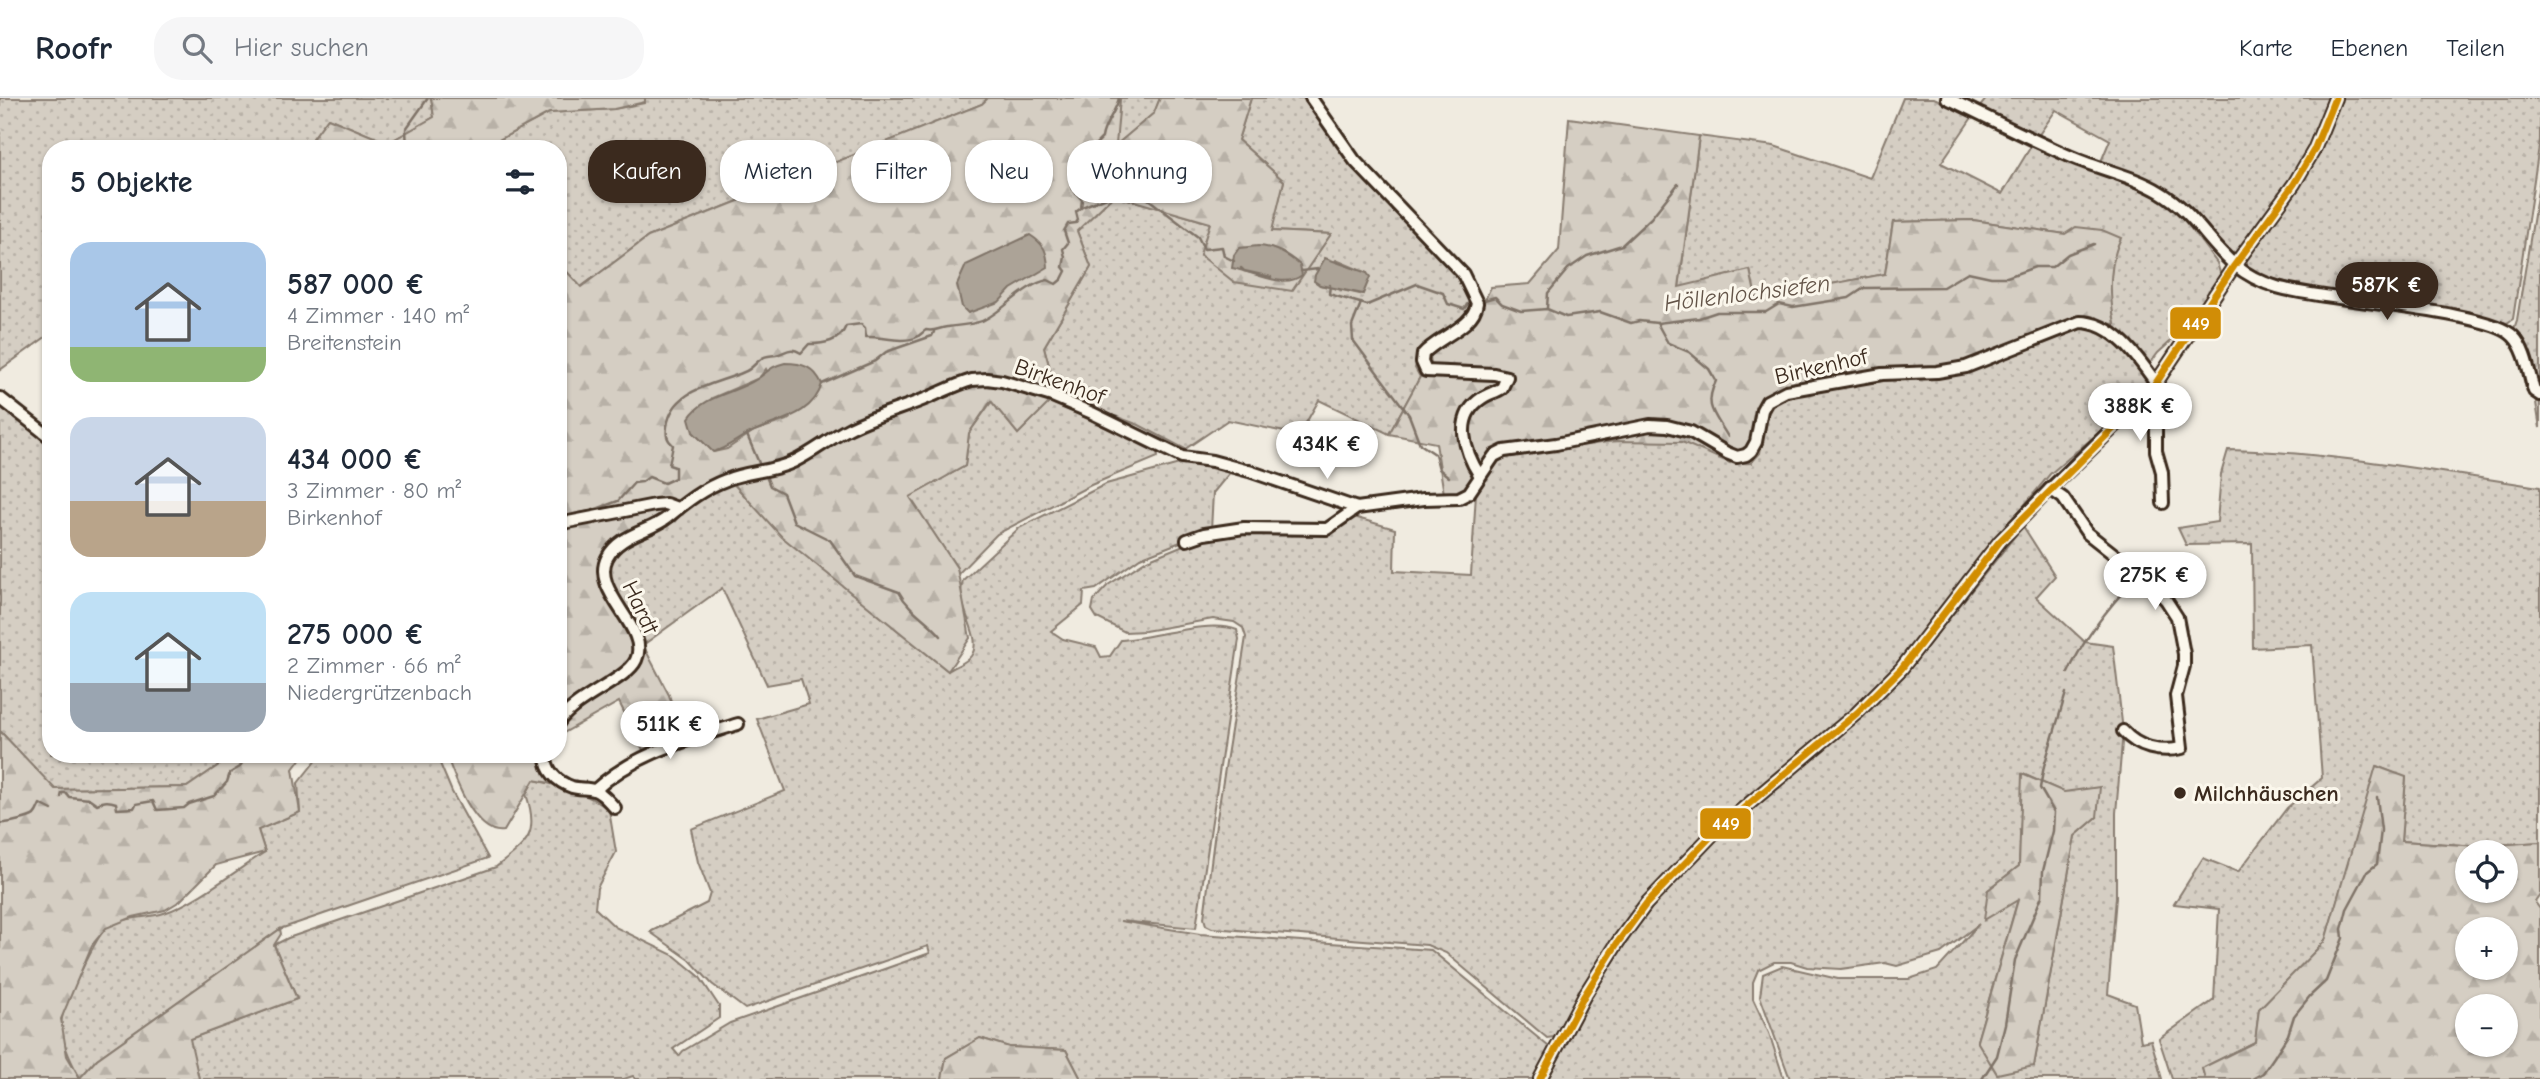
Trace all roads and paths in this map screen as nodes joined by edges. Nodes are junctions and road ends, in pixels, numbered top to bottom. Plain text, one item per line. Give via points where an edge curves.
1 (1311, 98) edge
2 (1947, 98) edge
3 (2335, 98) edge
4 (2234, 266) junction
5 (2156, 383) junction
6 (2537, 393) edge
7 (0, 398) edge
8 (42, 431) edge
9 (1480, 476) junction
10 (2050, 489) junction
11 (2163, 503) dead end
12 (677, 508) junction
13 (1357, 508) junction
14 (567, 522) edge
15 (1187, 540) dead end
16 (567, 714) edge
17 (738, 724) dead end
18 (2123, 731) dead end
19 (547, 763) edge
20 (595, 790) junction
21 (615, 808) dead end
22 (1540, 1079) edge

1 - 9 street via 1355,161 1464,274 1477,303 1472,317 1430,346 1422,362 1426,371 1507,377 1502,388 1475,404 1464,423 1466,452
2 - 4 street via 2067,155 2159,191 2186,213
3 - 4 street via 2294,184
4 - 5 street
4 - 6 street via 2301,294 2496,325 2517,341
5 - 9 street, Birkenhof via 2107,330 2080,322 1959,369 1882,374 1786,391 1767,401 1756,442 1746,455 1727,453 1690,432 1650,425 1504,450
5 - 10 street
5 - 11 street via 2156,451
7 - 8 street
9 - 13 street, Birkenhof via 1469,493 1459,498
10 - 18 street via 2063,498 2087,533 2149,582 2177,617 2184,654 2176,696 2182,748 2151,749
10 - 22 street via 2000,541 1901,669 1857,713 1713,834 1646,904 1584,996
12 - 13 street, Birkenhof via 729,479 794,462 852,427 953,386 987,379 1052,396 1182,457 1249,471
12 - 14 street via 655,505
12 - 16 street, Hardt via 625,539 607,558 604,569 611,593 639,648 634,665
13 - 15 street, Birkenhof via 1328,530 1244,528
17 - 20 street via 662,748 607,778
19 - 20 street via 560,781 573,788
20 - 21 street

